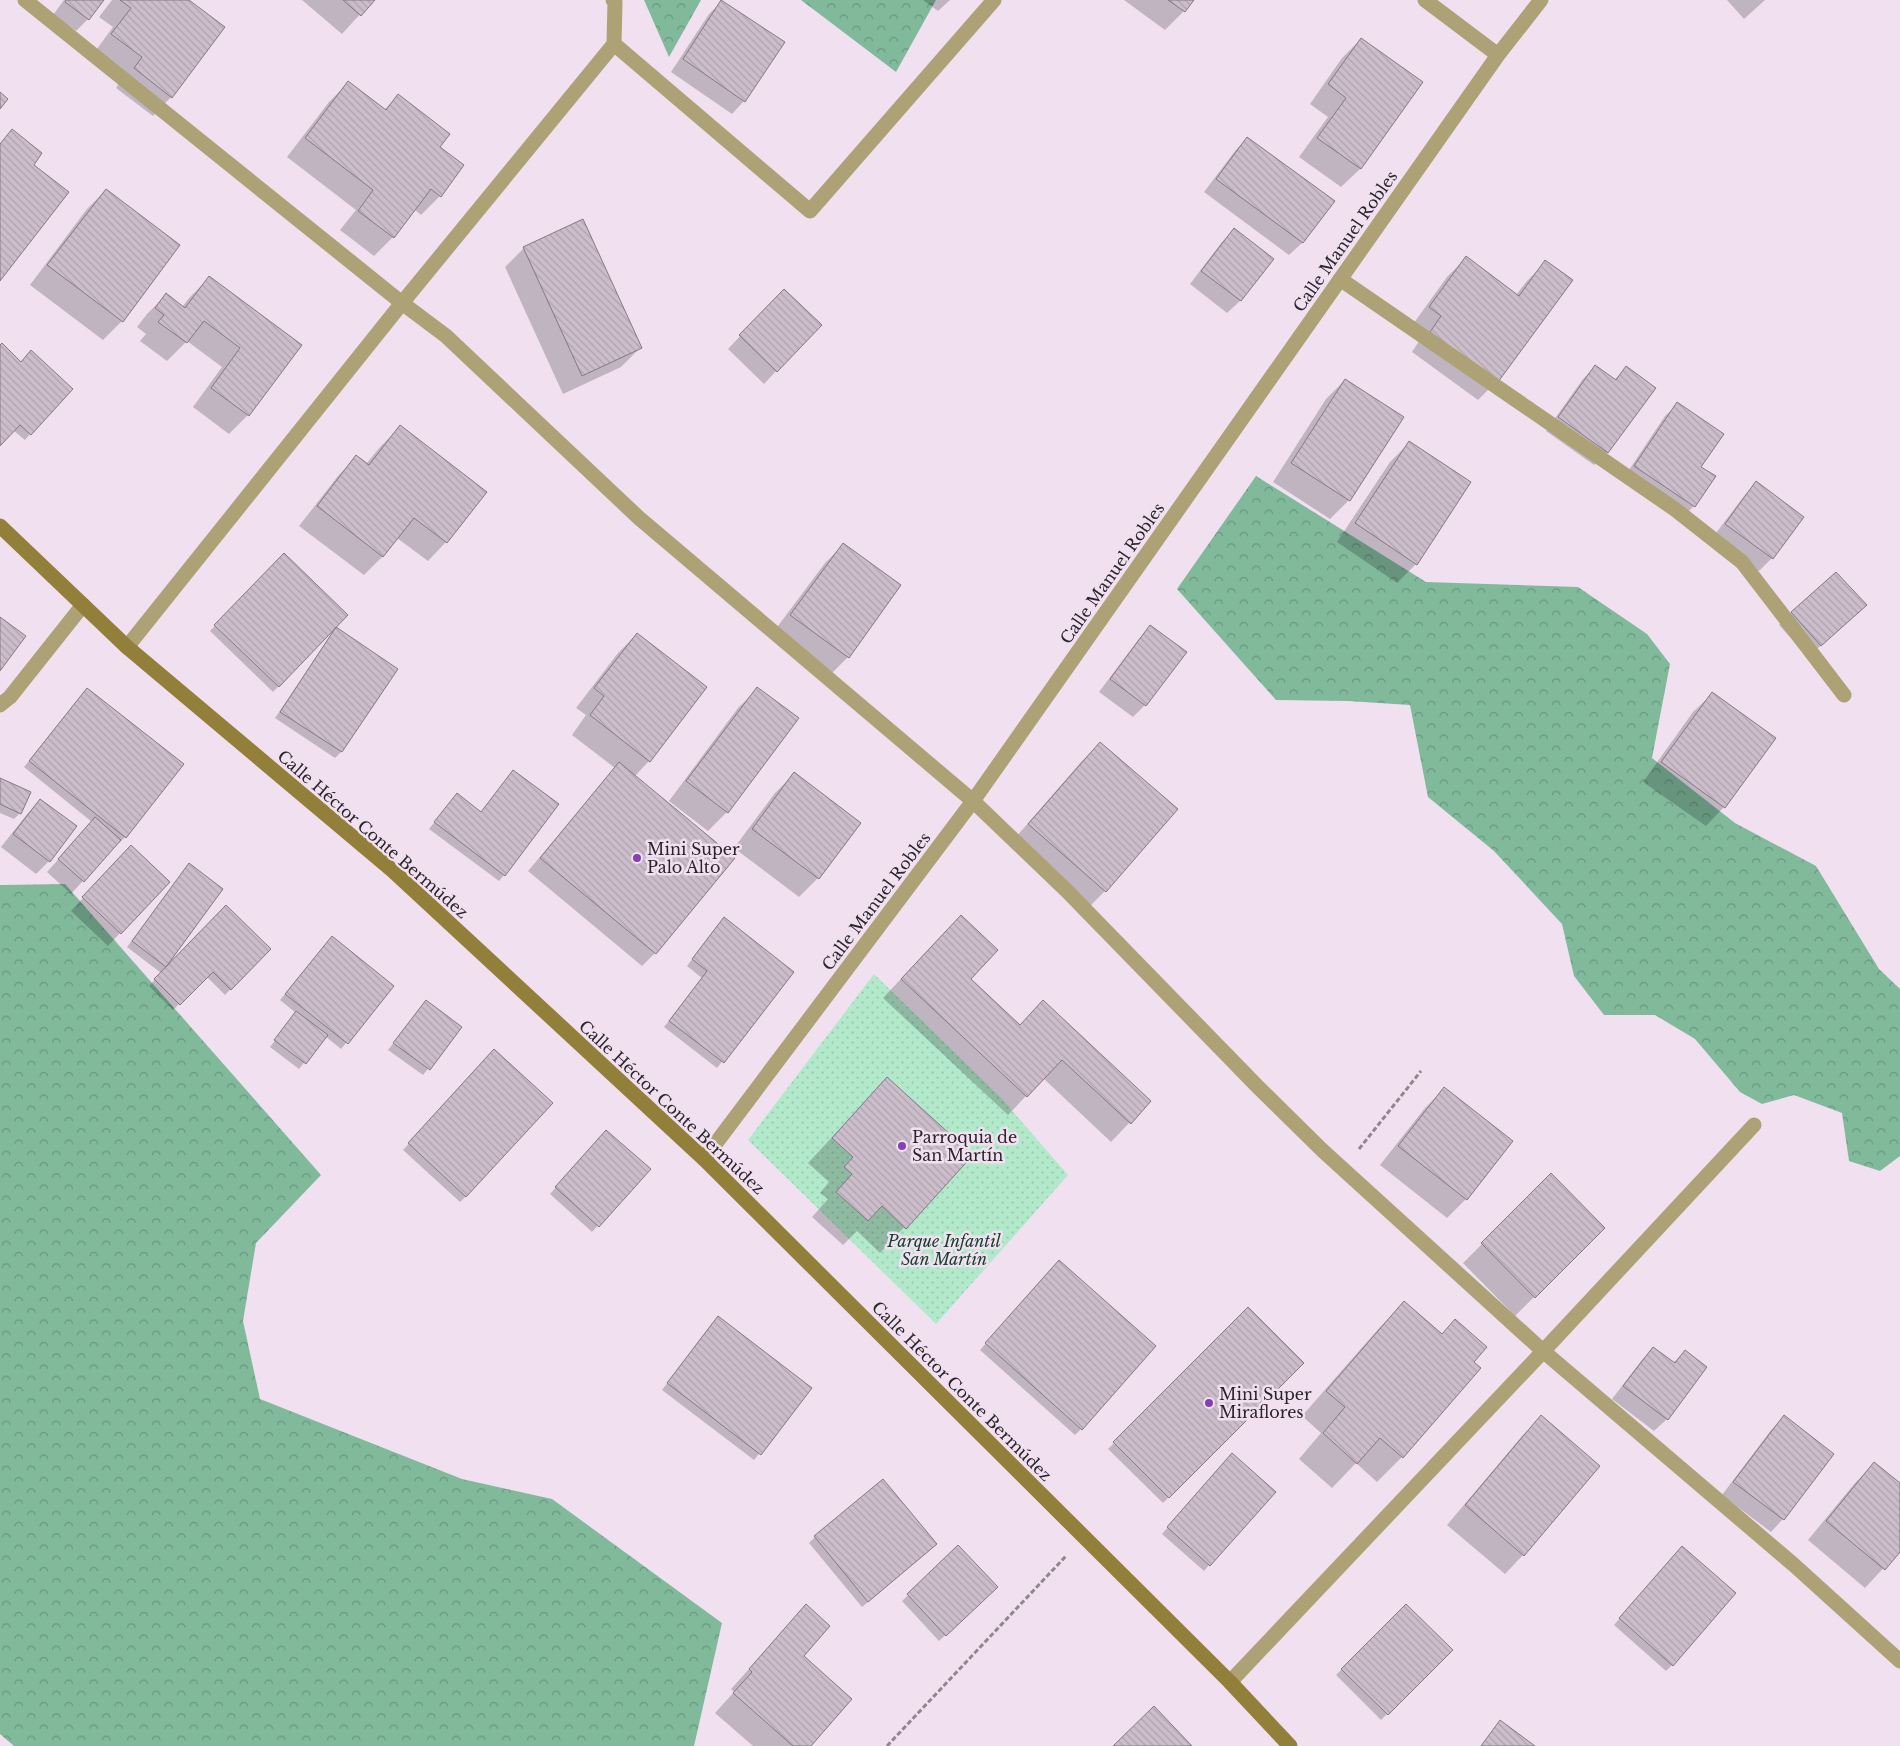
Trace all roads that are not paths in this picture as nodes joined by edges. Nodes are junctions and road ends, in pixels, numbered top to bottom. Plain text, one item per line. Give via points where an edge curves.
1 (24, 0) edge
2 (613, 0) edge
3 (994, 0) edge
4 (1425, 0) edge
5 (1541, 0) edge
6 (614, 44) junction
7 (1498, 55) junction
8 (1340, 279) junction
9 (402, 303) junction
10 (0, 526) edge
11 (83, 605) junction
12 (127, 647) junction
13 (1844, 695) dead end
14 (0, 705) edge
15 (973, 801) junction
16 (1754, 1125) dead end
17 (704, 1159) junction
18 (1543, 1352) junction
19 (1900, 1661) edge
20 (1230, 1682) junction
21 (1290, 1746) edge

1 - 9 street
2 - 6 street
3 - 6 street via 810,211
4 - 7 street
5 - 7 street, Calle Manuel Robles
6 - 9 street
7 - 8 street, Calle Manuel Robles
8 - 13 street via 1676,510 1742,562
8 - 15 street, Calle Manuel Robles
9 - 12 street
9 - 15 street via 446,336 638,518
10 - 11 street, Calle Héctor Conte Bermúdez
11 - 12 street, Calle Héctor Conte Bermúdez
11 - 14 street via 10,697
12 - 17 street, Calle Héctor Conte Bermúdez via 392,870
15 - 17 street, Calle Manuel Robles
15 - 18 street via 1068,891 1258,1087
16 - 18 street
17 - 20 street, Calle Héctor Conte Bermúdez
18 - 19 street
18 - 20 street
20 - 21 street, Calle Héctor Conte Bermúdez

